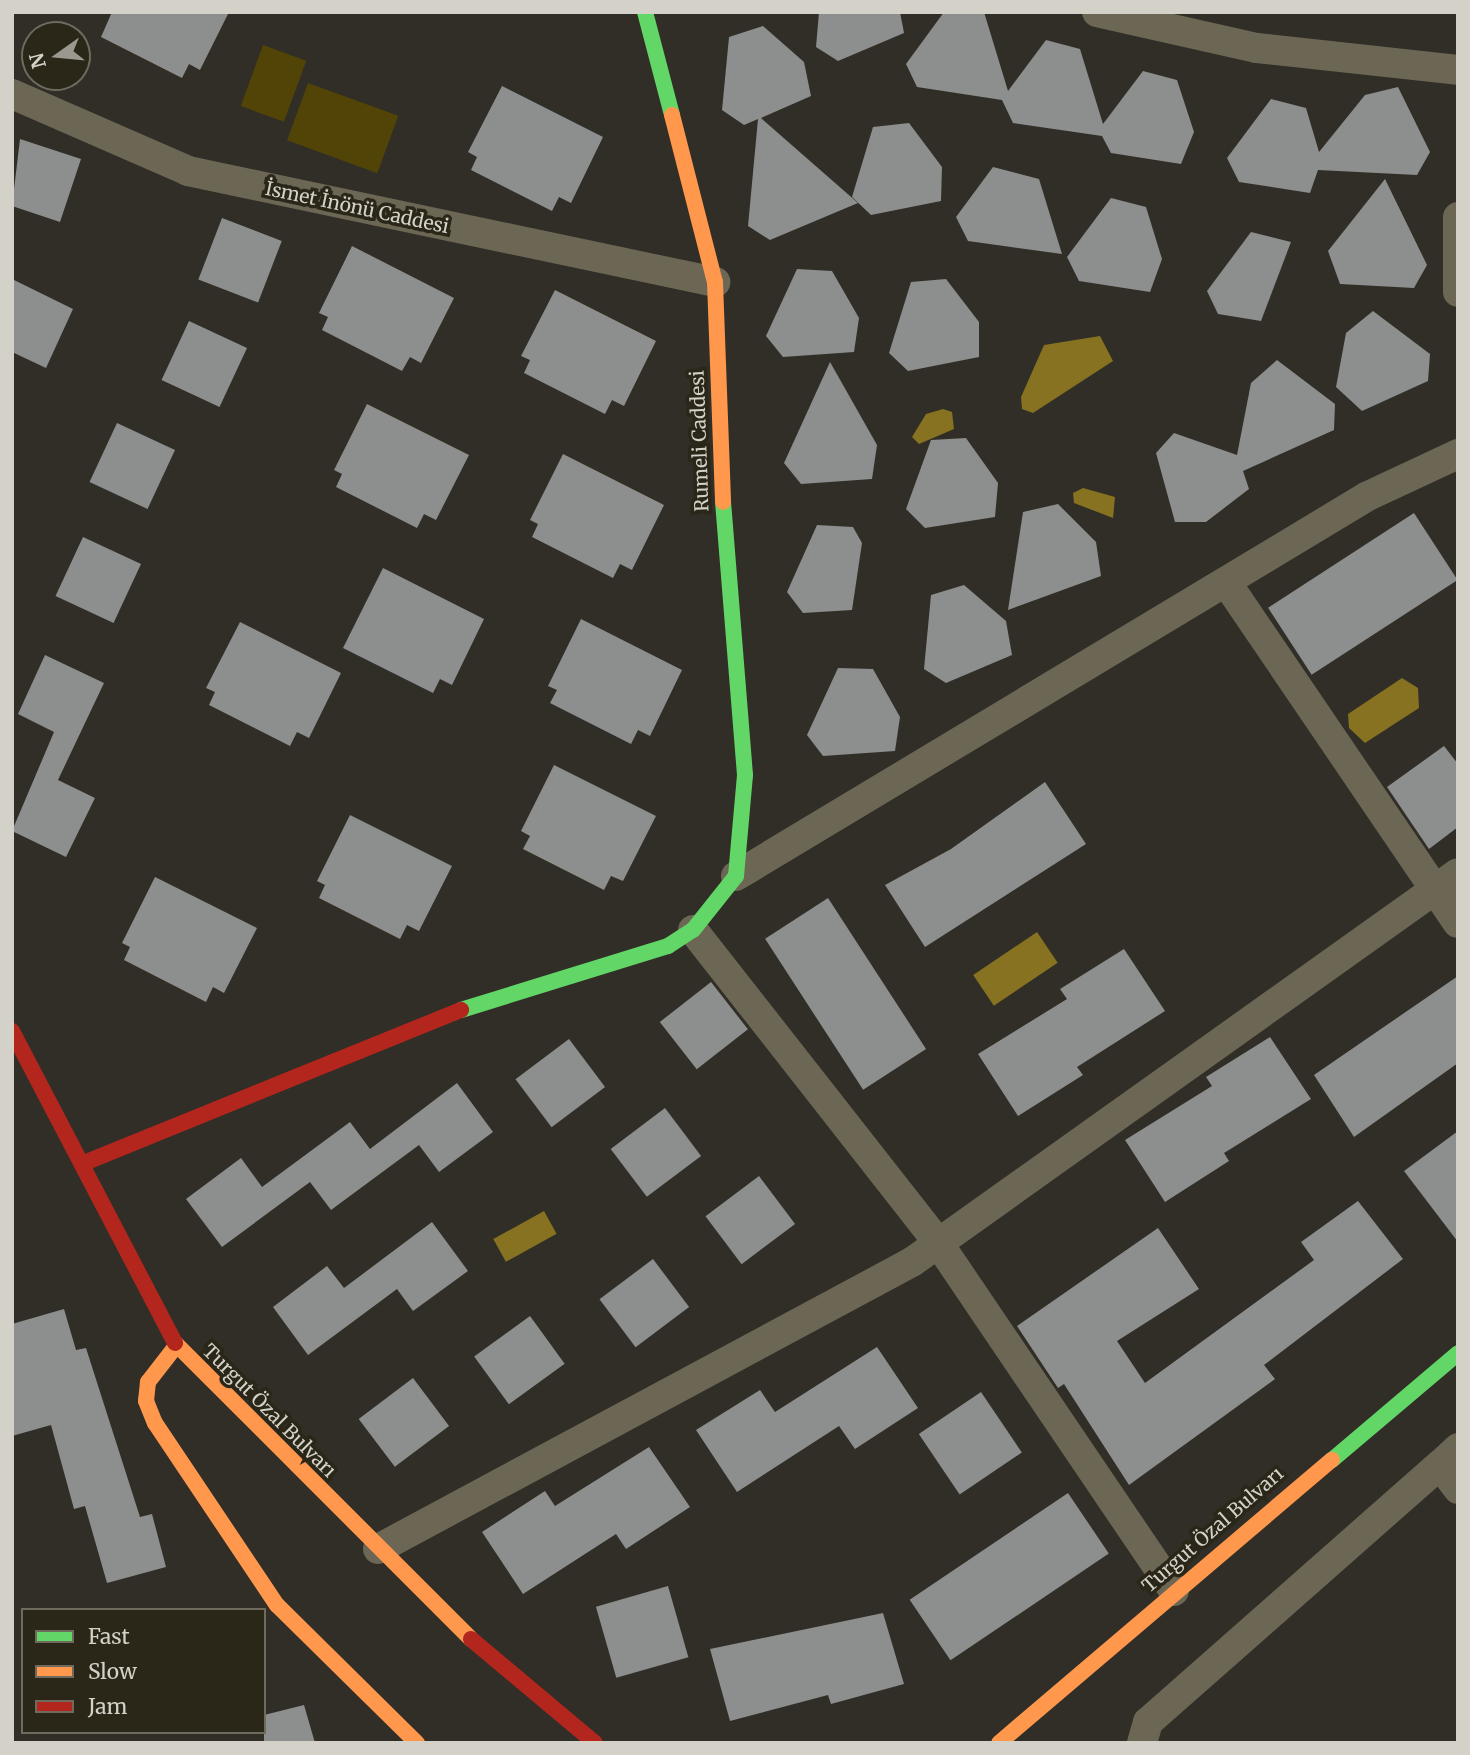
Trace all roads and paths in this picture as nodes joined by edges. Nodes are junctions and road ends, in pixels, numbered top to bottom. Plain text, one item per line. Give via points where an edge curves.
1 (645, 12) edge
2 (1097, 12) edge
3 (1458, 70) edge
4 (12, 94) edge
5 (1458, 217) edge
6 (1457, 261) edge
7 (715, 282) junction
8 (1458, 292) edge
9 (1458, 454) edge
10 (1226, 582) junction
11 (736, 876) junction
12 (1447, 881) edge
13 (1458, 923) edge
14 (693, 930) junction
15 (12, 1031) edge
16 (84, 1163) junction
17 (939, 1244) junction
18 (176, 1346) junction
19 (1458, 1353) edge
20 (1449, 1457) edge
21 (1458, 1489) edge
22 (378, 1549) junction
23 (1174, 1591) junction
24 (417, 1743) edge
25 (595, 1743) edge
26 (999, 1743) edge
27 (1142, 1743) edge

1 - 7 street, Rumeli Caddesi
2 - 3 street via 1257,48
4 - 7 street, İsmet İnönü Caddesi via 188,171
5 - 6 street
6 - 8 street
7 - 11 street, Rumeli Caddesi via 722,489 746,775
9 - 10 street via 1368,496
10 - 11 street
10 - 12 street
11 - 14 street
12 - 13 street
12 - 17 street
14 - 16 street via 668,946 485,1000
14 - 17 street
15 - 16 street, Turgut Özal Bulvarı
16 - 18 street, Turgut Özal Bulvarı
17 - 22 street
17 - 23 street
18 - 22 street, Turgut Özal Bulvarı
18 - 24 street via 148,1382 146,1402 155,1423 277,1605
19 - 23 street, Turgut Özal Bulvarı
20 - 21 street
20 - 27 street via 1148,1722
22 - 25 street, Turgut Özal Bulvarı via 480,1648
23 - 26 street, Turgut Özal Bulvarı

